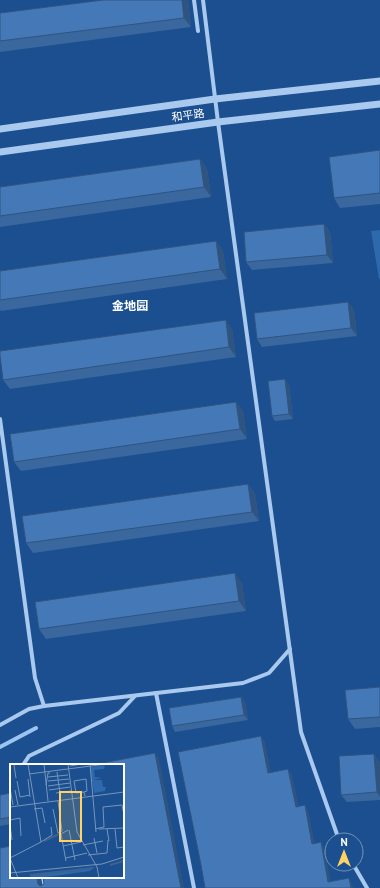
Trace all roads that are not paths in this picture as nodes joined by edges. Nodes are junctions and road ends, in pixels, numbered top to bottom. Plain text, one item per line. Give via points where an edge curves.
1 (194, 0) edge
2 (203, 0) edge
3 (198, 31) dead end
4 (380, 81) edge
5 (216, 100) junction
6 (380, 104) edge
7 (218, 122) junction
8 (0, 129) edge
9 (0, 152) edge
10 (0, 419) edge
11 (290, 649) junction
12 (156, 693) junction
13 (135, 696) junction
14 (44, 706) junction
15 (0, 725) edge
16 (23, 764) edge
17 (336, 832) edge
18 (358, 872) edge
19 (43, 878) edge
20 (45, 888) edge
21 (194, 888) edge
22 (367, 888) edge

1 - 3 street
2 - 5 street
4 - 5 street, 和平路
5 - 7 street
5 - 8 street, 和平路
6 - 7 street, 和平路
7 - 9 street, 和平路
7 - 11 street
10 - 14 street via 35,678
11 - 12 street via 268,673 243,683
11 - 17 street via 301,732
12 - 13 street
12 - 21 street
13 - 14 street
13 - 16 street via 119,713 29,756
14 - 15 street via 29,709
18 - 22 street
19 - 20 street

